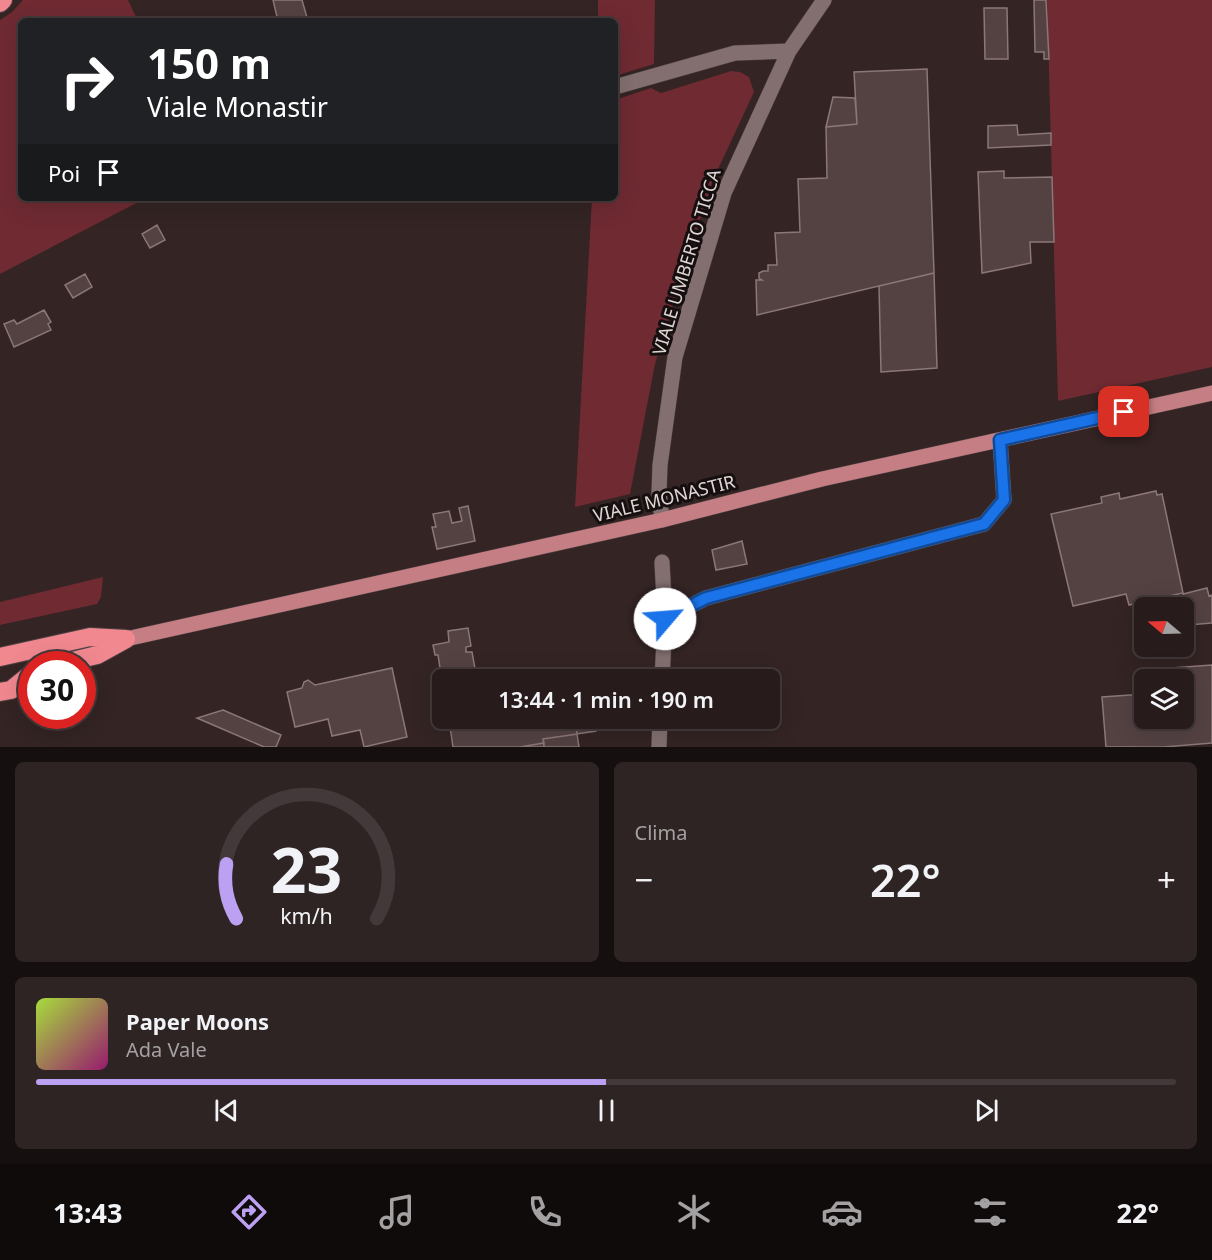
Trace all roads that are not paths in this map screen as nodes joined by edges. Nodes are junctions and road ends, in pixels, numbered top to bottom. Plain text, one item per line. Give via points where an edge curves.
1 (824, 0) edge
2 (789, 51) junction
3 (618, 86) edge
4 (1212, 393) edge
5 (1000, 440) junction
6 (662, 520) junction
7 (662, 562) dead end
8 (665, 619) junction
9 (126, 639) junction
10 (0, 643) edge
11 (32, 650) junction
12 (96, 655) edge
13 (0, 657) edge
14 (663, 669) edge
15 (18, 675) edge
16 (0, 679) edge
17 (18, 684) edge
18 (0, 692) edge
19 (660, 729) edge
20 (659, 747) edge

1 - 2 street, VIALE UMBERTO TICCA
2 - 3 street via 735,53
2 - 6 street, VIALE UMBERTO TICCA via 724,193 675,357 660,465
4 - 5 main road, VIALE MONASTIR
5 - 6 main road, VIALE MONASTIR via 822,479
5 - 8 street via 1004,500 984,524 706,598
6 - 9 main road, VIALE MONASTIR
7 - 8 street
8 - 14 street
9 - 11 highway via 90,637
9 - 12 highway
10 - 11 highway
11 - 13 highway
15 - 16 highway
17 - 18 highway
19 - 20 street

